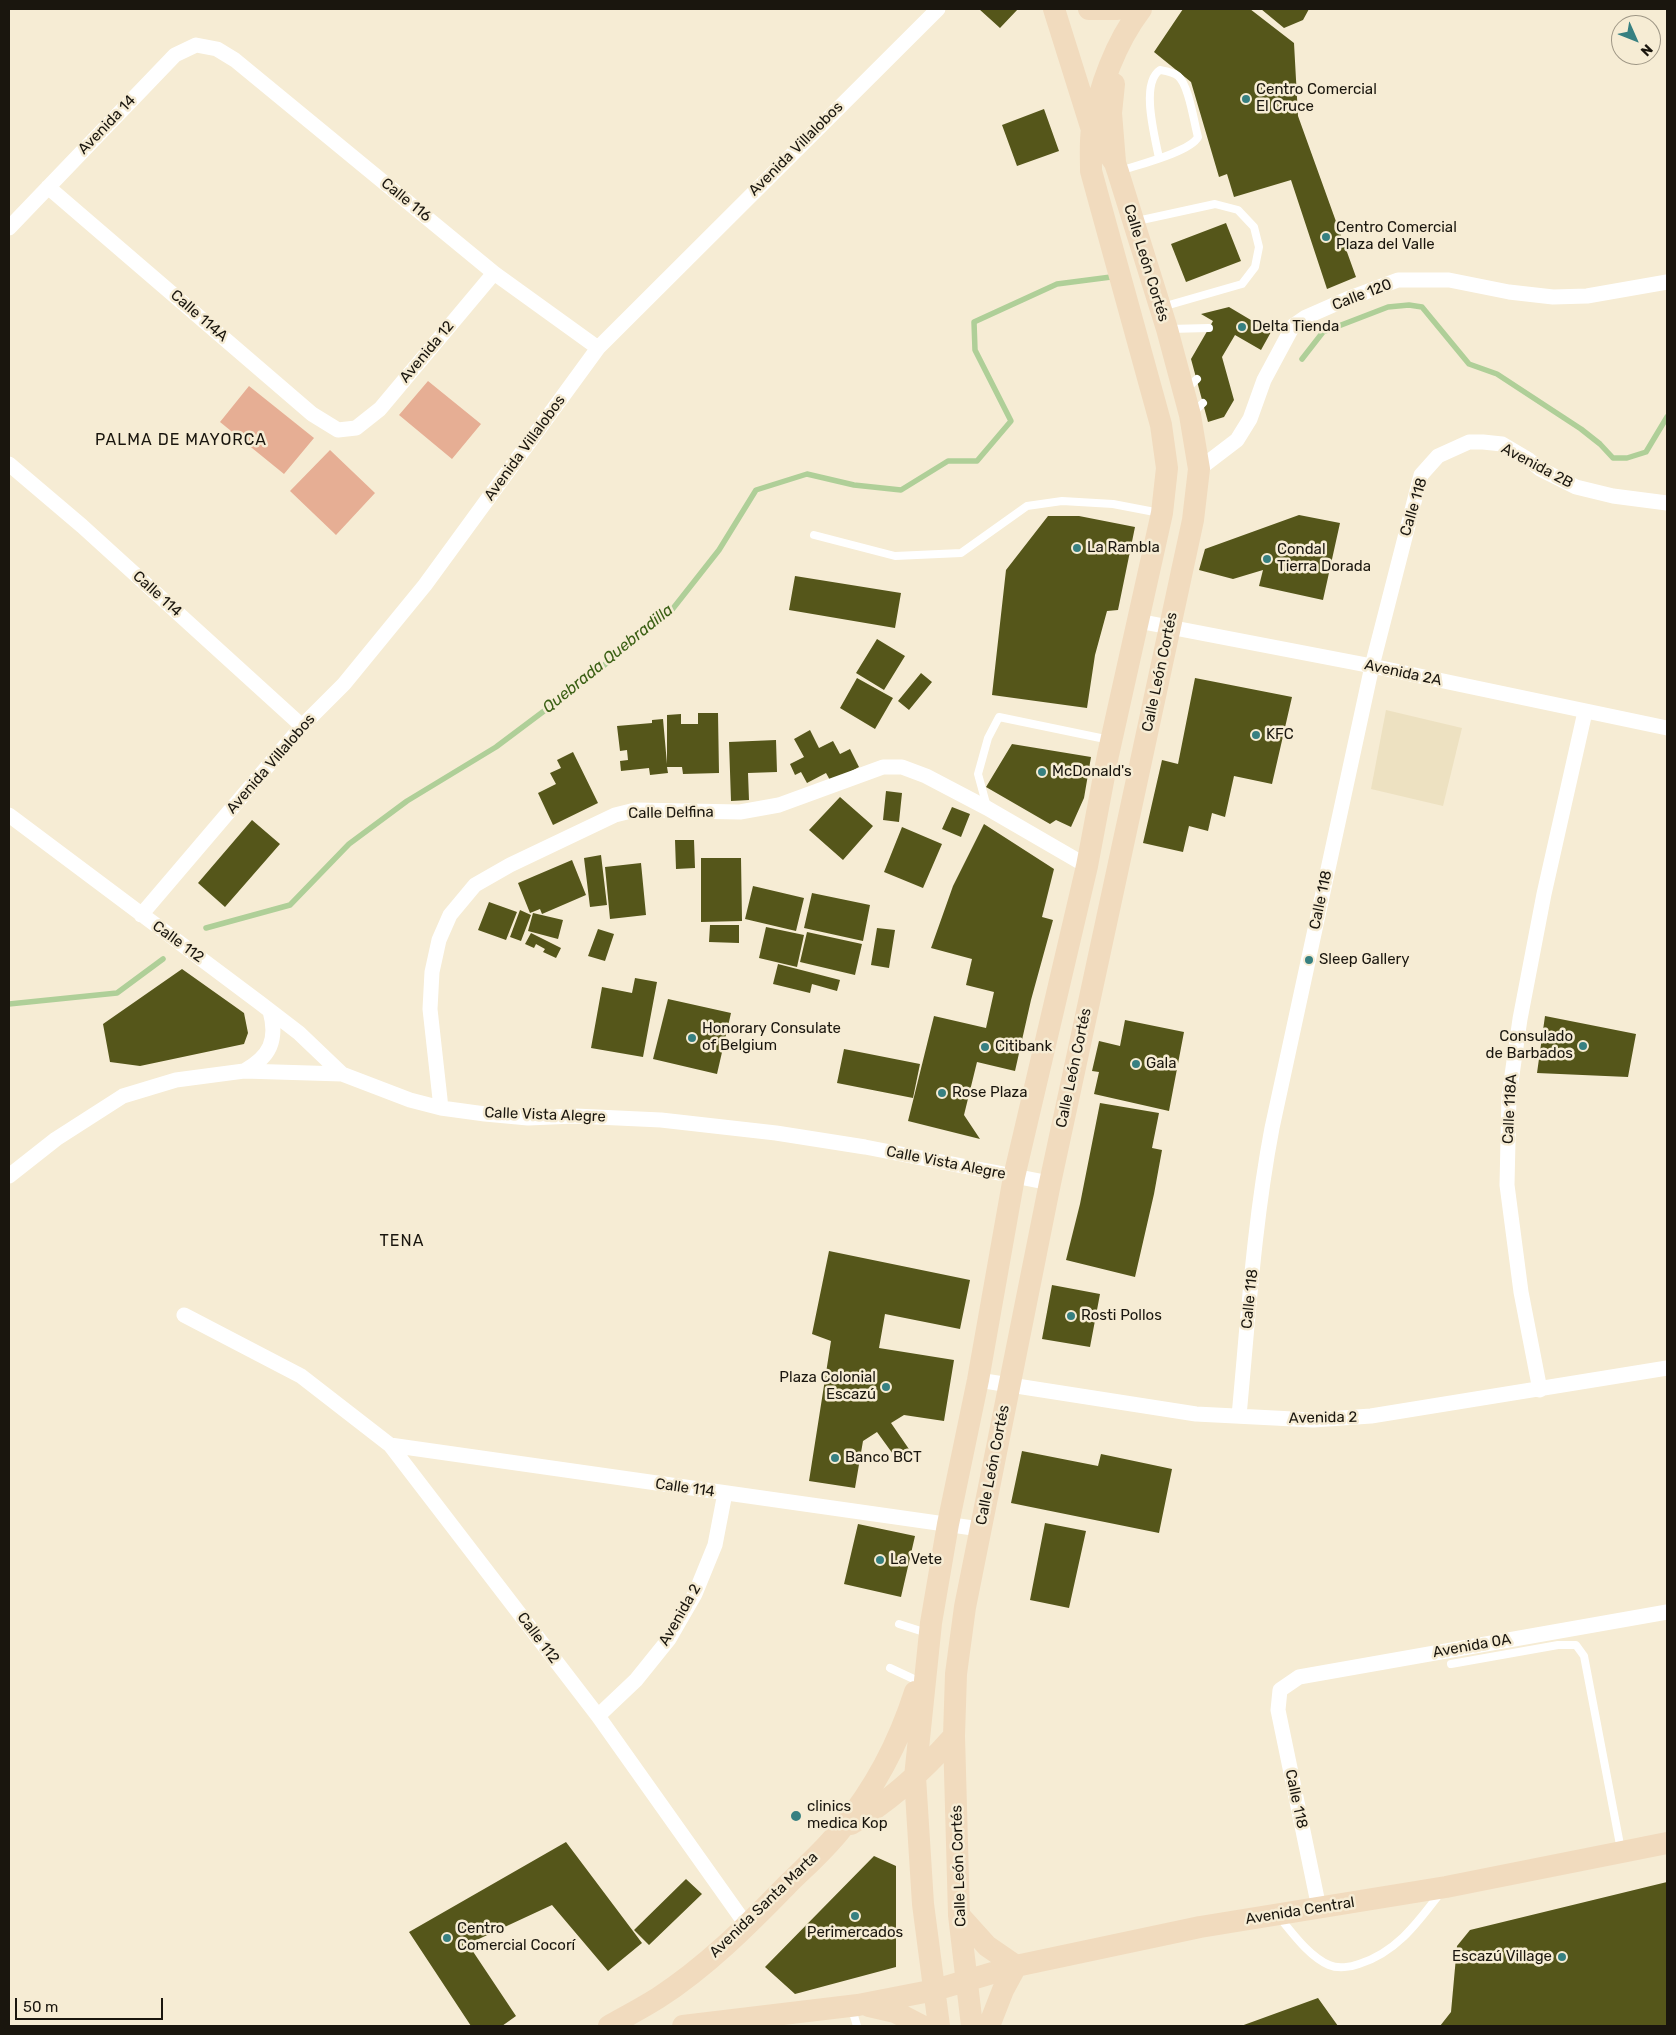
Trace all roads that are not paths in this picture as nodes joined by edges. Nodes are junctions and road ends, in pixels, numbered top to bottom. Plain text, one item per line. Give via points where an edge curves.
1 (938, 9) edge
2 (1054, 9) edge
3 (1089, 9) edge
4 (1117, 9) edge
5 (1141, 9) edge
6 (217, 49) joint
7 (1116, 50) junction
8 (1092, 130) junction
9 (1159, 158) junction
10 (1117, 168) junction
11 (48, 186) junction
12 (1133, 222) junction
13 (9, 228) edge
14 (494, 273) junction
15 (1667, 282) edge
16 (1160, 307) junction
17 (1209, 328) dead end
18 (1167, 329) junction
19 (598, 348) junction
20 (356, 428) joint
21 (1438, 456) joint
22 (9, 464) edge
23 (1199, 469) junction
24 (1667, 502) edge
25 (1162, 513) junction
26 (814, 534) dead end
27 (1138, 621) junction
28 (1170, 628) junction
29 (1372, 666) junction
30 (1585, 712) junction
31 (302, 726) junction
32 (1667, 728) edge
33 (1112, 740) junction
34 (987, 808) junction
35 (9, 815) edge
36 (1087, 866) junction
37 (141, 915) junction
38 (270, 1011) junction
39 (244, 1071) junction
40 (342, 1074) junction
41 (441, 1108) junction
42 (9, 1176) edge
43 (1014, 1177) junction
44 (1050, 1182) junction
45 (184, 1315) dead end
46 (1667, 1368) edge
47 (978, 1380) junction
48 (1008, 1385) junction
49 (1540, 1390) junction
50 (1239, 1416) junction
51 (390, 1445) junction
52 (725, 1493) junction
53 (948, 1524) junction
54 (980, 1529) junction
55 (1667, 1612) edge
56 (899, 1624) dead end
57 (930, 1628) junction
58 (1451, 1664) dead end
59 (890, 1668) dead end
60 (918, 1681) junction
61 (1280, 1690) joint
62 (598, 1716) junction
63 (954, 1736) junction
64 (915, 1777) junction
65 (841, 1829) junction
66 (1667, 1843) edge
67 (1621, 1852) junction
68 (1446, 1887) junction
69 (1319, 1908) junction
70 (959, 1915) junction
71 (1277, 1915) junction
72 (747, 1926) junction
73 (1016, 1966) junction
74 (966, 1981) junction
75 (935, 1990) junction
76 (855, 2013) edge
77 (609, 2026) edge
78 (682, 2026) edge
79 (922, 2026) edge
80 (939, 2026) edge
81 (972, 2026) edge
82 (989, 2026) edge

1 - 19 street, Avenida Villalobos
2 - 8 main road, Calle León Cortés
3 - 4 main road
5 - 7 main road
6 - 11 street, Avenida 14 via 196,45 175,55
6 - 14 street, Calle 116 via 235,60
7 - 8 main road via 1101,89
7 - 10 main road via 1111,113
8 - 10 main road, Calle León Cortés
8 - 25 main road, Calle León Cortés via 1091,171 1161,426 1167,468
9 - 9 lane via 1150,93 1152,79 1160,70 1171,72 1184,85 1198,137 1192,144
9 - 10 lane
10 - 12 main road, Calle León Cortés
11 - 13 street, Avenida 14
11 - 20 street, Calle 114A via 312,414 338,430
12 - 16 main road, Calle León Cortés
12 - 16 lane via 1214,204 1238,210 1254,227 1260,247 1255,267 1242,284
14 - 19 street, Calle 116
14 - 20 street, Avenida 12 via 380,409
15 - 23 street, Calle 120 via 1587,296 1553,297 1449,280 1398,280 1347,299 1293,326 1237,440
16 - 18 main road, Calle León Cortés
17 - 18 lane
18 - 23 main road, Calle León Cortés via 1191,385 1197,409
19 - 31 street, Avenida Villalobos via 425,585 344,684
21 - 24 street, Avenida 2B via 1469,442 1502,444 1540,469 1576,487 1613,496
21 - 29 street, Calle 118 via 1421,475
22 - 31 street, Calle 114
23 - 28 main road, Calle León Cortés via 1193,520
25 - 26 lane via 1113,504 1062,501 1027,506 961,553 895,556
25 - 27 main road, Calle León Cortés
27 - 28 street, Avenida 2A
27 - 33 main road, Calle León Cortés
28 - 29 street, Avenida 2A
28 - 44 main road, Calle León Cortés
29 - 30 street, Avenida 2A
29 - 50 street, Calle 118 via 1266,1159
30 - 32 street, Avenida 2A
30 - 49 street, Calle 118A via 1544,894 1509,1096 1507,1185 1521,1292
31 - 37 street, Avenida Villalobos
33 - 34 lane via 998,717 978,774
33 - 36 main road, Calle León Cortés
34 - 36 street, Calle Delfina
34 - 41 street, Calle Delfina via 926,776 902,767 883,768 778,805 740,812 635,810 615,815 510,865 475,885 450,915 439,940 432,972 430,1009
35 - 37 street, Calle 112
36 - 43 main road, Calle León Cortés
37 - 38 street, Calle 112
38 - 39 street via 274,1025 273,1040 257,1064
38 - 40 street, Calle 112 via 299,1033
39 - 40 street, Calle Vista Alegre
39 - 42 street, Calle Vista Alegre via 176,1080 123,1096 56,1139
40 - 41 street, Calle Vista Alegre via 410,1100
41 - 43 street, Calle Vista Alegre via 528,1118 575,1116 661,1120 776,1133 865,1146
43 - 44 street, Calle Vista Alegre
43 - 47 main road, Calle León Cortés
44 - 48 main road, Calle León Cortés
45 - 51 street, Calle 112 via 301,1376
46 - 49 street, Avenida 2
47 - 48 street, Avenida 2
47 - 53 main road, Calle León Cortés
48 - 50 street, Avenida 2 via 1196,1414
48 - 54 main road, Calle León Cortés
49 - 50 street, Avenida 2 via 1371,1416 1313,1420
51 - 52 street, Calle 114
51 - 62 street, Calle 112
52 - 53 street, Calle 114
52 - 62 street, Avenida 2 via 714,1545 695,1594 669,1639 636,1680
53 - 54 street, Calle 114
53 - 57 main road, Calle León Cortés
54 - 63 main road, Calle León Cortés via 956,1674
55 - 61 street, Avenida 0A via 1299,1677
56 - 57 lane
57 - 60 main road, Avenida Santa Marta
57 - 64 main road, Calle León Cortés
58 - 67 lane via 1558,1645 1576,1645 1584,1656
59 - 60 lane
60 - 65 main road, Avenida Santa Marta via 908,1716 890,1756
61 - 69 street, Calle 118 via 1278,1710
62 - 72 street, Calle 112
63 - 64 main road, Avenida Santa Marta
63 - 70 main road, Calle León Cortés
64 - 65 main road, Avenida Santa Marta via 868,1814
64 - 75 main road, Calle León Cortés via 924,1904
65 - 72 main road, Avenida Santa Marta
66 - 67 main road, Avenida Central
67 - 68 main road, Avenida Central
68 - 69 main road, Avenida Central
68 - 71 lane via 1396,1944 1382,1955 1350,1967 1332,1967 1317,1958
69 - 71 main road, Avenida Central
70 - 73 main road via 987,1946
70 - 74 main road, Calle León Cortés
71 - 73 main road, Avenida Central via 1200,1927
72 - 77 main road, Avenida Santa Marta via 659,1997
73 - 74 main road, Avenida Central
73 - 82 main road
74 - 75 main road, Avenida Central
74 - 81 main road, Calle León Cortés
75 - 76 main road
75 - 80 main road, Calle León Cortés
76 - 78 main road
76 - 79 main road via 876,2007 895,2012

